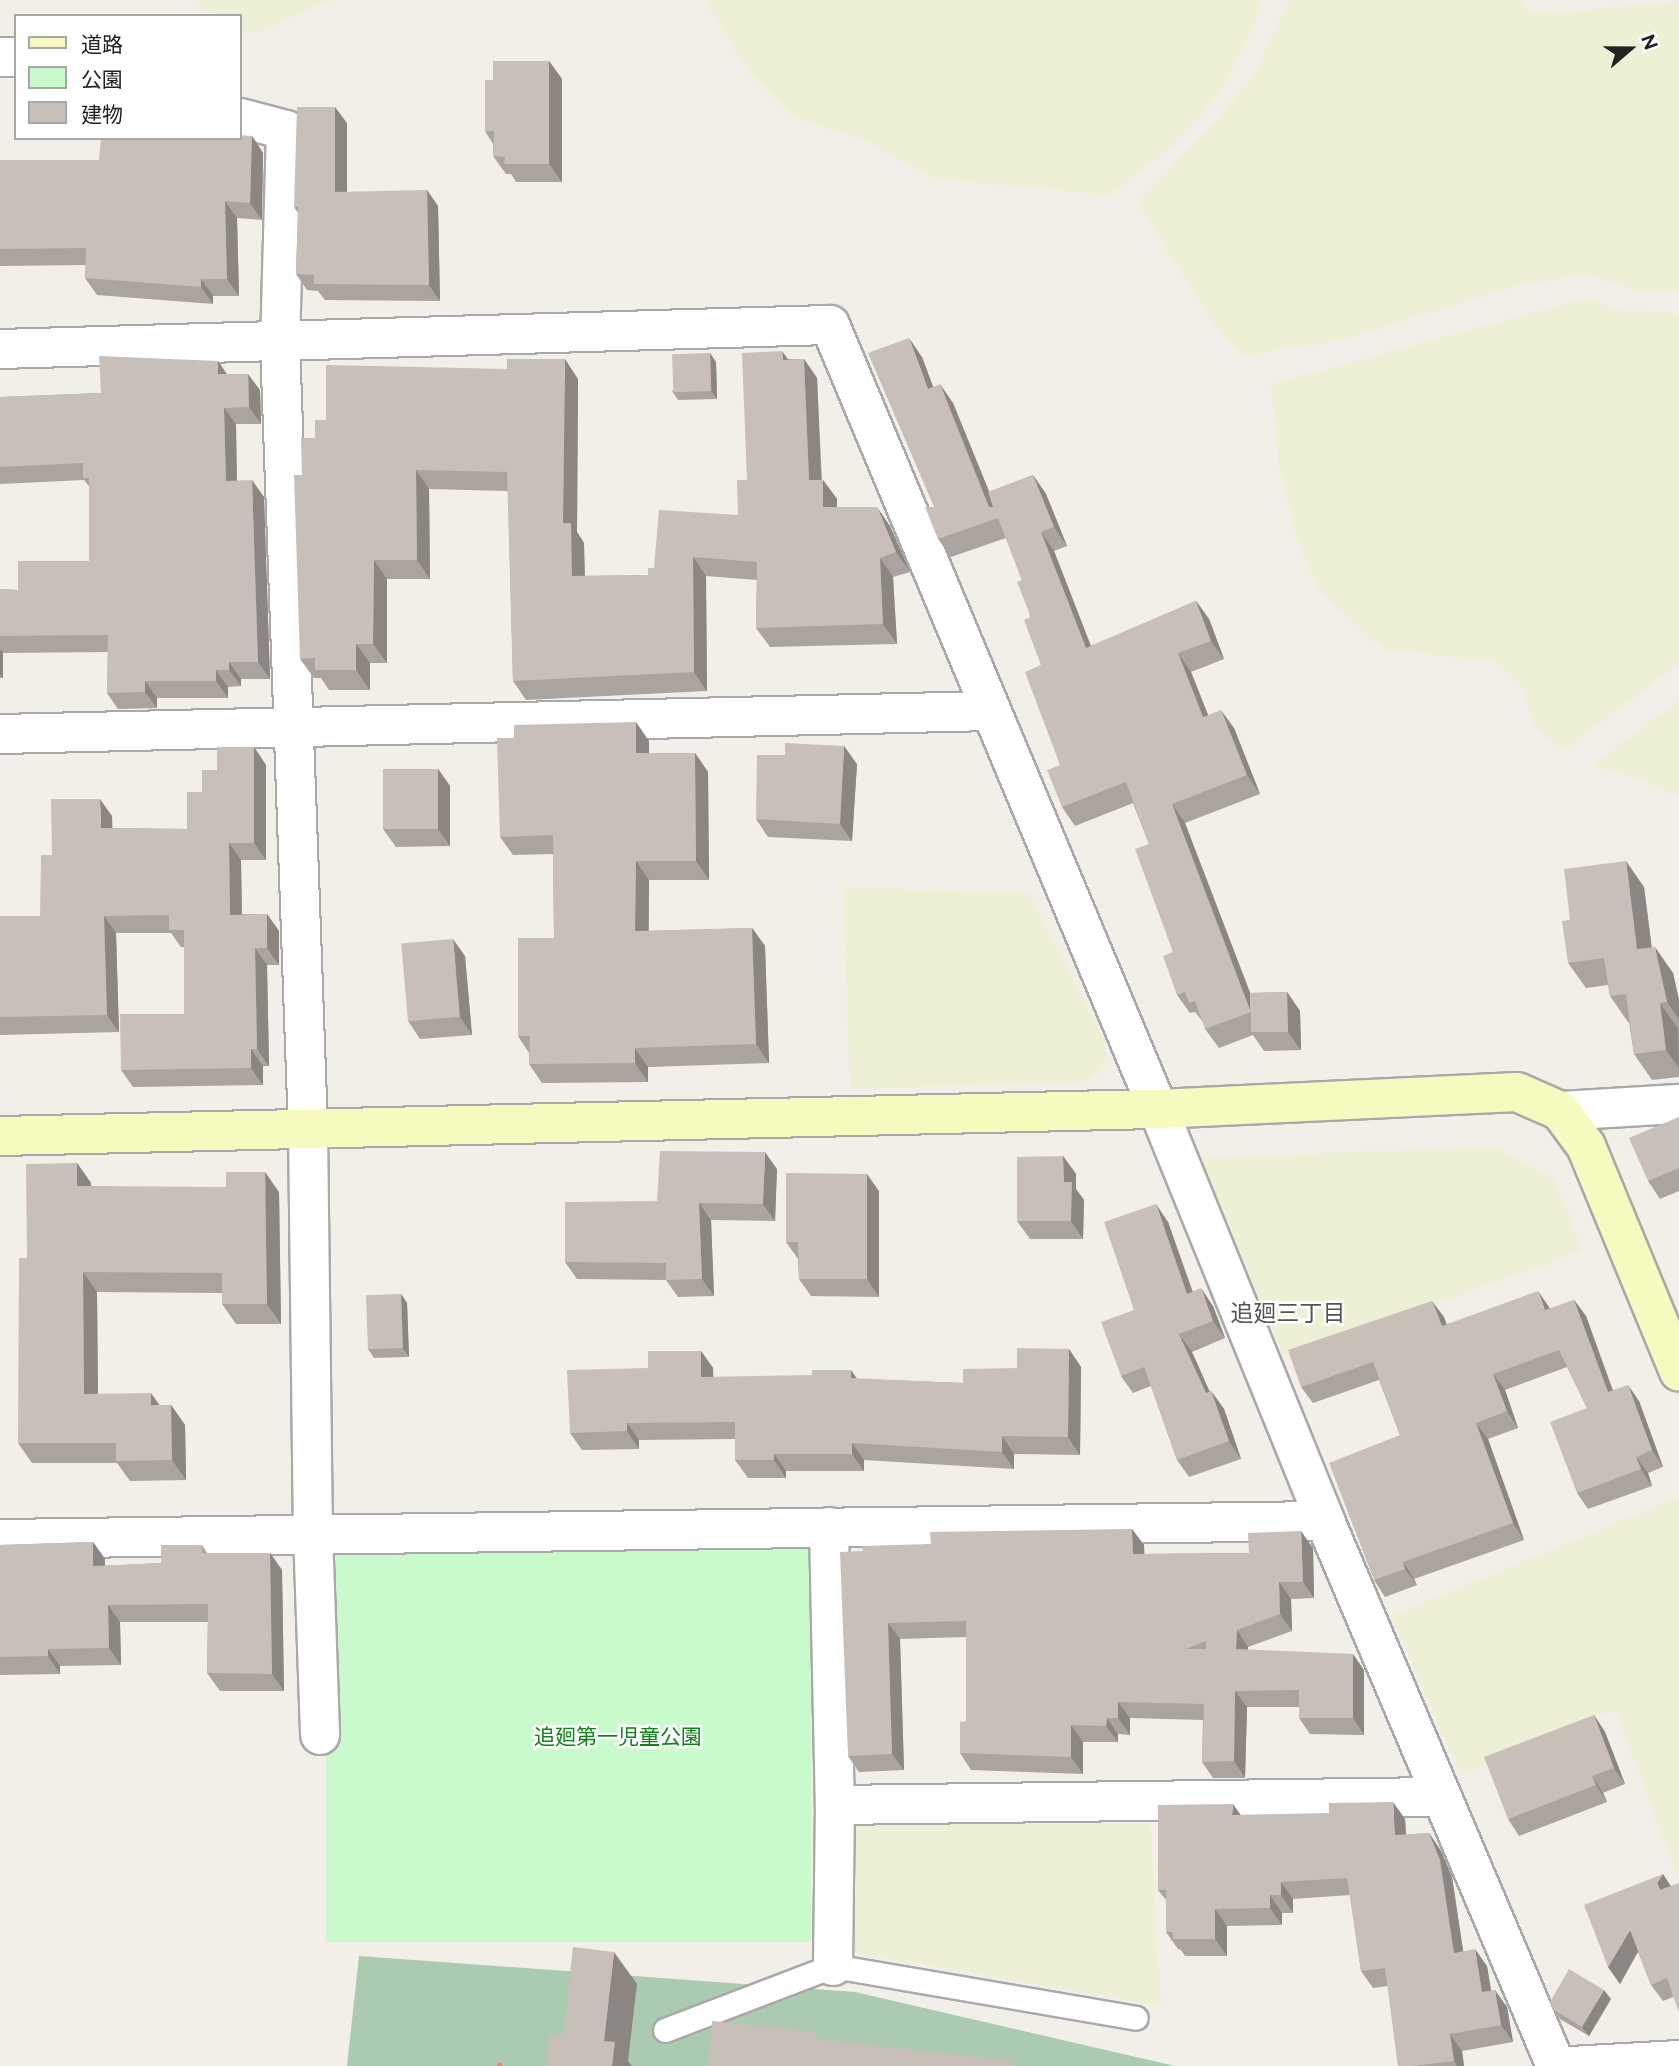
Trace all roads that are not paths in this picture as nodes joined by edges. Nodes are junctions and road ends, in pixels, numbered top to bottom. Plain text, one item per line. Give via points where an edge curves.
1 (242, 118) edge
2 (280, 343) junction
3 (0, 349) edge
4 (991, 711) junction
5 (291, 730) junction
6 (0, 734) edge
7 (1679, 1104) edge
8 (1158, 1109) junction
9 (1560, 1111) junction
10 (308, 1129) junction
11 (0, 1136) edge
12 (1679, 1372) edge
13 (1325, 1521) junction
14 (829, 1527) junction
15 (313, 1532) junction
16 (0, 1539) edge
17 (320, 1735) dead end
18 (1442, 1797) junction
19 (835, 1805) junction
20 (832, 1966) junction
21 (1136, 2018) dead end
22 (665, 2030) dead end
23 (1679, 2060) edge
24 (1556, 2066) edge
25 (1571, 2066) edge

1 - 2 street via 286,130
2 - 3 street
2 - 4 street via 830,325
2 - 5 street
4 - 5 street
4 - 8 street
5 - 6 street
5 - 10 street
7 - 9 street
8 - 9 street via 1517,1092
8 - 10 street
8 - 13 street
9 - 12 street via 1586,1146
10 - 11 street
10 - 15 street
13 - 14 street
13 - 18 street
14 - 15 street
14 - 19 street
15 - 16 street
15 - 17 street
18 - 19 street
18 - 24 street
19 - 20 street
20 - 21 lane
20 - 22 lane
23 - 25 street

